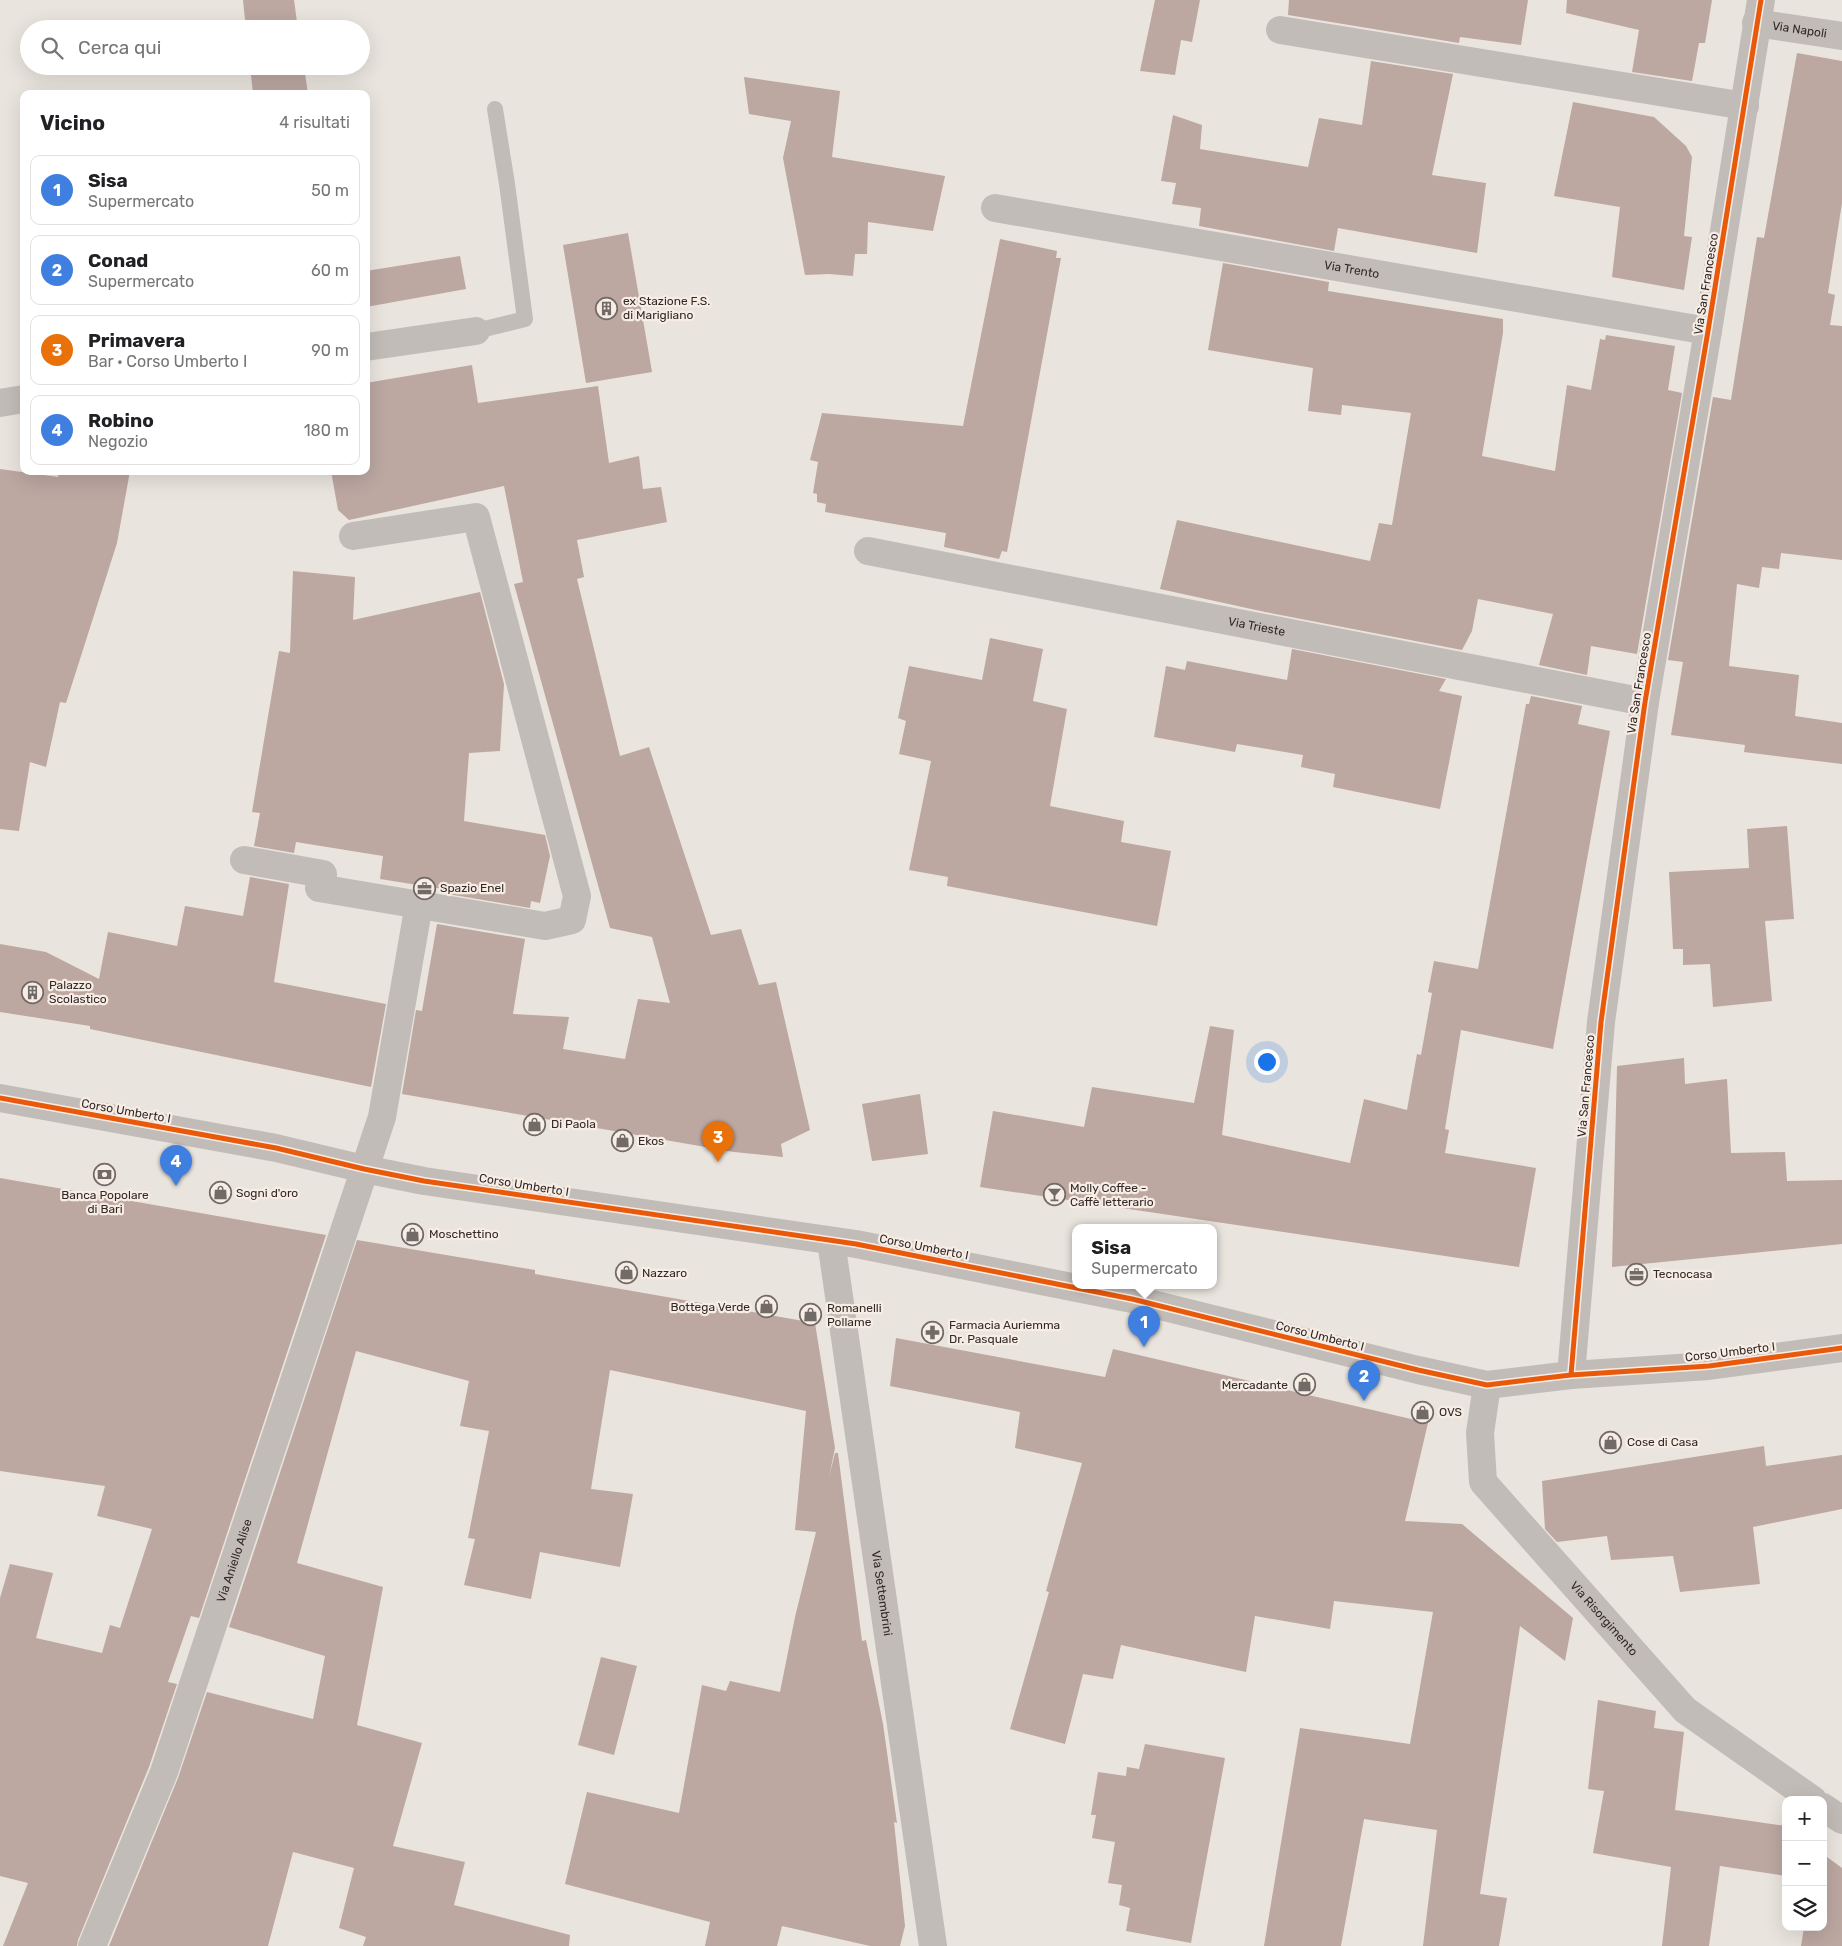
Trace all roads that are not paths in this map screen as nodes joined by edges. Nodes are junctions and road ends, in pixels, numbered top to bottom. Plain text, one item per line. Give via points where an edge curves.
1 (1759, 12) edge
2 (1280, 30) dead end
3 (1842, 36) edge
4 (1745, 106) junction
5 (495, 109) dead end
6 (995, 208) dead end
7 (476, 331) joint
8 (1708, 331) junction
9 (370, 347) edge
10 (20, 400) edge
11 (0, 403) edge
12 (353, 536) dead end
13 (868, 551) dead end
14 (1645, 702) junction
15 (244, 860) dead end
16 (419, 904) junction
17 (0, 1098) edge
18 (364, 1169) junction
19 (830, 1241) junction
20 (1072, 1287) edge
21 (1082, 1289) edge
22 (1842, 1348) edge
23 (1571, 1374) junction
24 (1488, 1386) junction
25 (1807, 1796) edge
26 (1827, 1810) edge
27 (1842, 1820) edge
28 (92, 1946) edge
29 (933, 1946) edge

1 - 3 street, Via Napoli
1 - 4 street, Via San Francesco
2 - 4 street
4 - 8 street, Via San Francesco
5 - 7 lane via 525,318
6 - 8 street, Via Trento
7 - 9 street
8 - 14 street, Via San Francesco
10 - 11 street
12 - 16 street via 476,517 577,896 572,920 545,926
13 - 14 street, Via Trieste
14 - 23 street, Via San Francesco via 1601,1022
15 - 16 street via 323,874 319,888
16 - 18 street, Via Aniello Alise via 382,1117
17 - 18 street, Corso Umberto I via 276,1148
18 - 19 street, Corso Umberto I
18 - 28 street, Via Aniello Alise via 164,1772
19 - 20 street, Corso Umberto I
19 - 29 street, Via Settembrini
21 - 24 street, Corso Umberto I
22 - 23 street, Corso Umberto I via 1709,1366
23 - 24 street, Corso Umberto I
24 - 25 street, Via Risorgimento via 1480,1433 1483,1482 1685,1710
26 - 27 street

